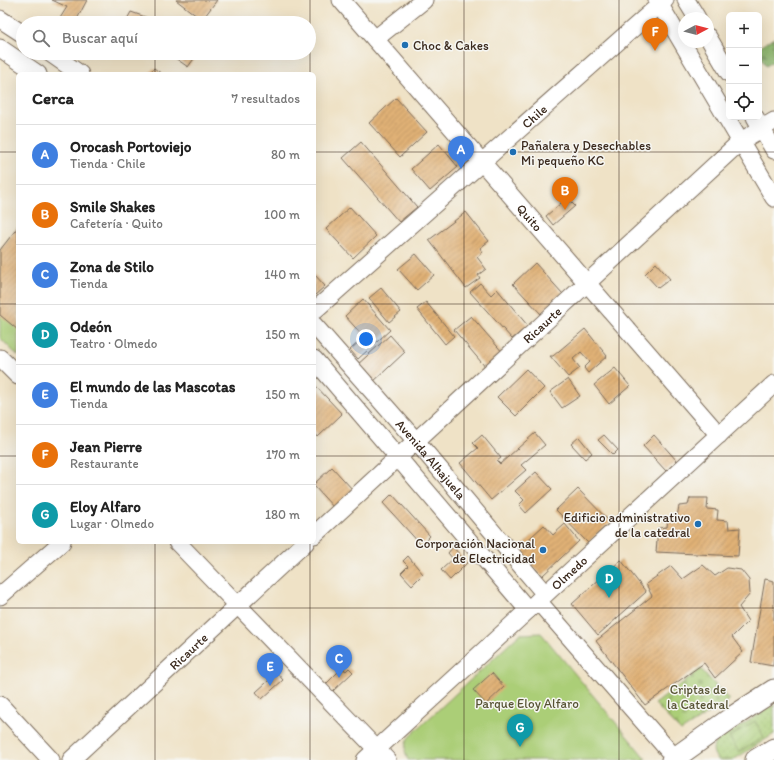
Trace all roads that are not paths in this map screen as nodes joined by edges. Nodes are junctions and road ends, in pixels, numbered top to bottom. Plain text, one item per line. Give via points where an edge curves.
1 (341, 0) edge
2 (424, 0) edge
3 (686, 0) edge
4 (661, 2) edge
5 (693, 12) edge
6 (0, 19) edge
7 (16, 29) edge
8 (375, 39) junction
9 (714, 47) edge
10 (0, 48) edge
11 (16, 59) edge
12 (18, 60) edge
13 (60, 60) edge
14 (726, 68) edge
15 (35, 72) edge
16 (77, 72) edge
17 (763, 122) edge
18 (741, 141) junction
19 (774, 150) edge
20 (482, 162) junction
21 (774, 198) edge
22 (586, 283) junction
23 (316, 309) edge
24 (316, 327) edge
25 (0, 358) edge
26 (316, 361) edge
27 (16, 374) edge
28 (774, 384) edge
29 (719, 435) junction
30 (416, 441) junction
31 (398, 456) junction
32 (316, 533) edge
33 (60, 544) edge
34 (179, 544) edge
35 (304, 544) edge
36 (0, 596) edge
37 (537, 601) junction
38 (238, 605) junction
39 (774, 690) edge
40 (0, 705) edge
41 (774, 748) edge
42 (376, 756) edge
43 (680, 758) edge
44 (51, 760) edge
45 (71, 760) edge
46 (756, 760) edge

1 - 8 street, Quito
2 - 8 street
3 - 5 street
4 - 18 street
4 - 20 street, Chile
6 - 7 street
8 - 20 street, Quito
9 - 14 street
10 - 11 street
12 - 15 street
13 - 16 street
17 - 18 street, Ricaurte
17 - 19 street
18 - 21 street
18 - 22 street, Ricaurte
20 - 22 street, Quito
20 - 23 street, Chile
22 - 29 street, Quito
22 - 30 street, Ricaurte
24 - 30 street, Avenida Alhajuela
25 - 27 street
26 - 31 street, Avenida Alhajuela
28 - 29 street, Olmedo
29 - 37 street, Olmedo
30 - 31 street, Ricaurte
30 - 37 street, Avenida Alhajuela
31 - 32 street, Ricaurte
31 - 37 street, Avenida Alhajuela
33 - 36 street
34 - 38 street
35 - 38 street, Ricaurte
37 - 42 street, Olmedo
37 - 43 street
38 - 42 street
38 - 45 street, Ricaurte
39 - 43 main road via 731,718
40 - 44 street
41 - 46 main road

